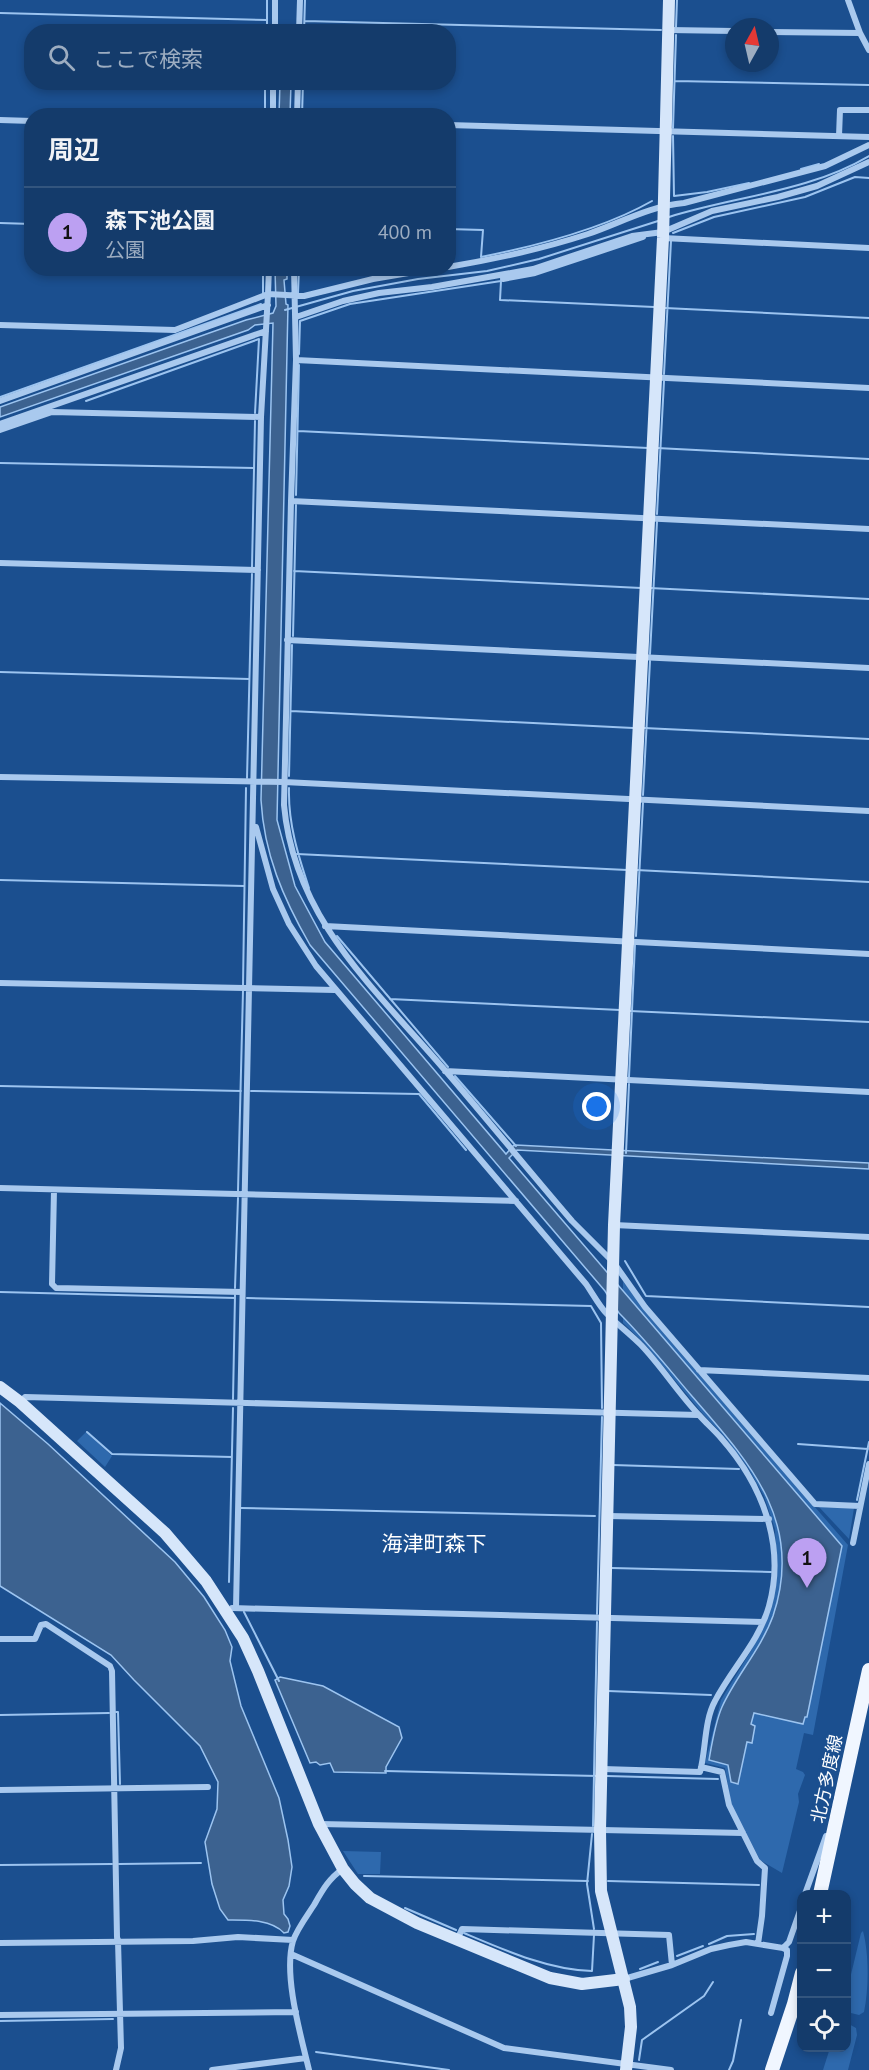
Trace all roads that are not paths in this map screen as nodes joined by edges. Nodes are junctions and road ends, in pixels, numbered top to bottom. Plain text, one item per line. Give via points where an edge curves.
1 (275, 0) edge
2 (300, 0) edge
3 (669, 0) edge
4 (848, 0) edge
5 (275, 24) edge
6 (299, 24) edge
7 (668, 30) junction
8 (725, 31) edge
9 (779, 32) edge
10 (860, 33) junction
11 (869, 50) edge
12 (273, 90) edge
13 (298, 90) edge
14 (273, 108) edge
15 (297, 108) edge
16 (869, 110) edge
17 (0, 120) edge
18 (24, 121) edge
19 (456, 126) edge
20 (666, 130) junction
21 (839, 136) junction
22 (869, 137) edge
23 (869, 145) edge
24 (869, 162) edge
25 (664, 206) junction
26 (663, 233) junction
27 (648, 234) junction
28 (869, 248) edge
29 (456, 265) edge
30 (270, 276) edge
31 (293, 276) edge
32 (391, 276) edge
33 (503, 279) dead end
34 (271, 294) junction
35 (292, 297) junction
36 (268, 306) junction
37 (296, 315) junction
38 (0, 325) edge
39 (266, 329) junction
40 (296, 360) junction
41 (656, 378) junction
42 (869, 388) edge
43 (0, 401) edge
44 (261, 417) junction
45 (0, 424) edge
46 (0, 430) edge
47 (291, 501) junction
48 (649, 519) junction
49 (869, 529) edge
50 (0, 563) edge
51 (258, 570) junction
52 (287, 640) junction
53 (642, 657) junction
54 (869, 668) edge
55 (0, 777) edge
56 (255, 782) junction
57 (282, 782) junction
58 (635, 799) junction
59 (869, 811) edge
60 (254, 818) junction
61 (325, 926) junction
62 (628, 940) junction
63 (869, 954) edge
64 (0, 982) edge
65 (249, 988) junction
66 (335, 990) junction
67 (445, 1071) junction
68 (622, 1080) junction
69 (869, 1092) edge
70 (0, 1188) edge
71 (54, 1190) junction
72 (244, 1194) junction
73 (516, 1201) junction
74 (615, 1225) junction
75 (869, 1237) edge
76 (614, 1266) junction
77 (242, 1292) junction
78 (612, 1317) junction
79 (699, 1370) junction
80 (869, 1378) edge
81 (0, 1387) edge
82 (20, 1402) junction
83 (240, 1403) junction
84 (609, 1412) junction
85 (698, 1415) junction
86 (869, 1464) edge
87 (860, 1506) junction
88 (608, 1516) junction
89 (769, 1519) junction
90 (853, 1543) dead end
91 (229, 1607) junction
92 (605, 1617) junction
93 (763, 1623) junction
94 (0, 1639) edge
95 (869, 1670) edge
96 (701, 1767) junction
97 (603, 1773) junction
98 (208, 1787) dead end
99 (114, 1789) junction
100 (0, 1790) edge
101 (843, 1793) junction
102 (319, 1824) junction
103 (600, 1830) junction
104 (743, 1833) junction
105 (343, 1869) junction
106 (807, 1890) edge
107 (821, 1890) edge
108 (797, 1917) edge
109 (611, 1933) junction
110 (457, 1940) junction
111 (118, 1941) junction
112 (293, 1941) junction
113 (0, 1943) edge
114 (758, 1944) junction
115 (783, 1948) junction
116 (291, 1954) junction
117 (672, 1965) junction
118 (624, 1979) junction
119 (797, 1991) edge
120 (296, 2012) junction
121 (771, 2013) dead end
122 (121, 2014) junction
123 (0, 2015) edge
124 (306, 2058) junction
125 (626, 2067) edge
126 (116, 2070) edge
127 (212, 2070) edge
128 (309, 2070) edge
129 (671, 2070) edge
130 (772, 2070) edge

1 - 5 street
2 - 6 street
3 - 7 street
4 - 10 street
7 - 8 street
7 - 20 street
9 - 10 street
10 - 11 street
12 - 14 street
13 - 15 street
16 - 21 street via 840,110
17 - 18 street
19 - 20 street
20 - 21 street
20 - 25 street
21 - 22 street
23 - 25 street via 806,172
24 - 26 street via 817,186 712,211
25 - 26 street
25 - 29 street via 534,250
26 - 27 street
26 - 28 street
26 - 41 street
27 - 33 street via 535,273
27 - 37 street via 533,269 380,293
30 - 34 street
31 - 35 street
32 - 35 street
34 - 35 street
34 - 36 street
34 - 38 street via 175,330
35 - 37 street
36 - 39 street
36 - 43 street
37 - 40 street
39 - 44 street
39 - 45 street
40 - 41 street
40 - 47 street
41 - 42 street
41 - 48 street
44 - 46 street via 52,412
44 - 51 street
47 - 48 street
47 - 52 street
48 - 49 street
48 - 53 street
50 - 51 street
51 - 56 street
52 - 53 street
52 - 57 street
53 - 54 street
53 - 58 street
55 - 56 street
56 - 57 street
56 - 60 street
57 - 58 street
57 - 61 street via 291,850 307,894
58 - 59 street
58 - 62 street
60 - 65 street
60 - 66 street via 268,875 289,924
61 - 62 street
61 - 67 street via 339,949
62 - 63 street
62 - 68 street
64 - 65 street
65 - 66 street
65 - 72 street
66 - 73 street
67 - 68 street
67 - 76 street
68 - 69 street
68 - 74 street
70 - 71 street
71 - 72 street
71 - 77 street via 52,1284 56,1288
72 - 73 street
72 - 77 street
73 - 78 street
74 - 75 street
74 - 76 street
76 - 78 street
76 - 79 street
77 - 83 street
78 - 84 street
78 - 85 street via 643,1347
79 - 80 street
79 - 87 street via 815,1504
81 - 82 street
82 - 83 street via 25,1397
82 - 91 street via 165,1533
83 - 84 street
83 - 91 street
84 - 85 street
84 - 88 street
85 - 89 street via 745,1469
86 - 87 street
87 - 90 street
88 - 89 street
88 - 92 street
89 - 93 street via 775,1556 771,1596
91 - 92 street
91 - 102 street
92 - 93 street
92 - 97 street
93 - 96 street via 714,1702
94 - 99 street via 35,1639 41,1625 46,1624 110,1666
95 - 101 main road, 北方多度線
96 - 97 street via 700,1772
96 - 104 street via 722,1772 729,1805
97 - 103 street
98 - 99 street
99 - 100 street
99 - 111 street
101 - 106 street
101 - 107 main road, 北方多度線
102 - 103 street
102 - 105 street
103 - 104 street
103 - 109 street via 601,1891
104 - 114 street via 757,1862 765,1868
105 - 110 street via 370,1898
105 - 112 street via 323,1889
108 - 115 street
109 - 110 street via 462,1929
109 - 117 street via 669,1935
109 - 118 street
110 - 118 street via 550,1978 582,1984
111 - 112 street via 238,1937
111 - 113 street
111 - 122 street
112 - 116 street
114 - 115 street
114 - 117 street via 746,1942 711,1949
115 - 121 street via 787,1956
116 - 120 street
116 - 125 street via 504,2048
117 - 118 street
118 - 125 street via 631,2027
119 - 130 main road
120 - 122 street
120 - 124 street
122 - 123 street
122 - 126 street via 122,2048
124 - 127 street
124 - 128 street
125 - 129 street

